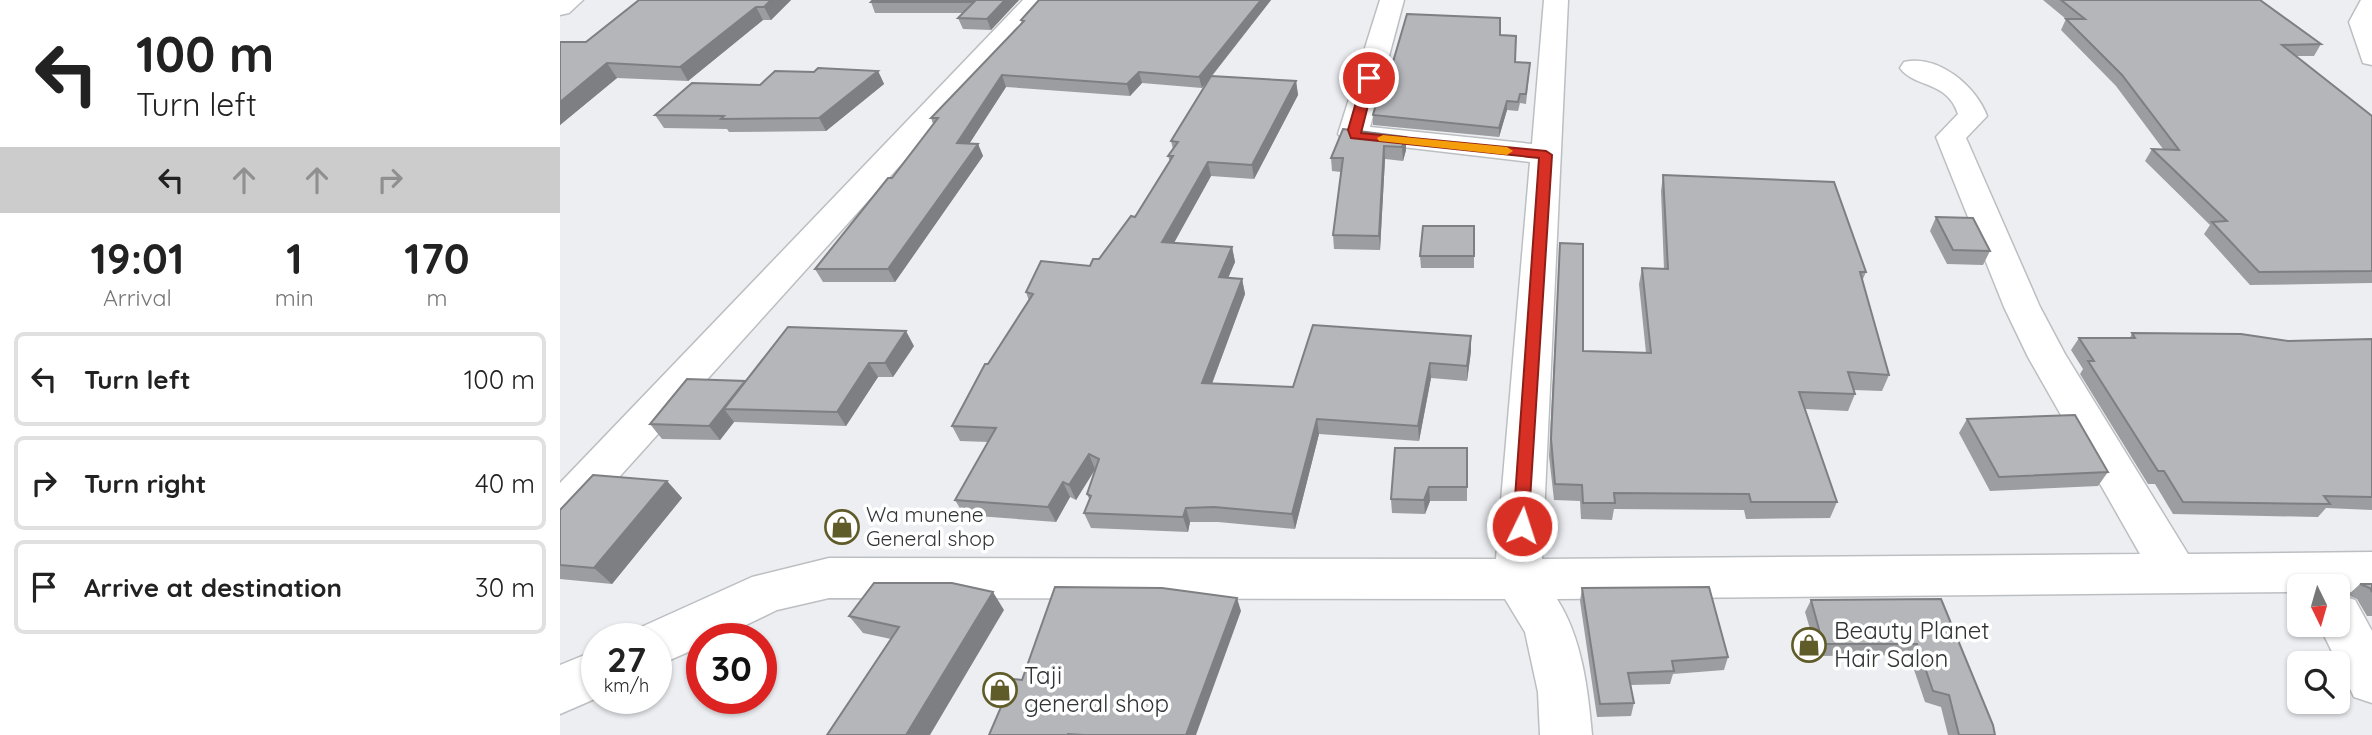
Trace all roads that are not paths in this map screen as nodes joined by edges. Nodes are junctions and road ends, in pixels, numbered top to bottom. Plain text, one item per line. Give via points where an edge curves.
1 (571, 0) edge
2 (1037, 0) edge
3 (1392, 0) edge
4 (1556, 0) edge
5 (2372, 2) edge
6 (560, 8) edge
7 (2372, 57) edge
8 (1914, 68) dead end
9 (1546, 155) junction
10 (560, 512) edge
11 (2372, 572) edge
12 (2175, 573) junction
13 (2350, 575) edge
14 (2287, 578) edge
15 (1518, 579) junction
16 (672, 636) edge
17 (2350, 637) edge
18 (581, 680) edge
19 (2372, 680) edge
20 (560, 690) edge
21 (1566, 735) edge

1 - 6 street
2 - 10 street
3 - 9 street via 1353,134
4 - 9 street
5 - 7 street via 2362,22
8 - 12 street via 1953,87 1970,102 1973,116 1951,137 2022,307 2103,456
9 - 15 street
11 - 13 street
12 - 14 street
12 - 15 street
15 - 16 street via 829,578 769,591
15 - 21 street via 1548,627 1563,692
17 - 19 street
18 - 20 street

